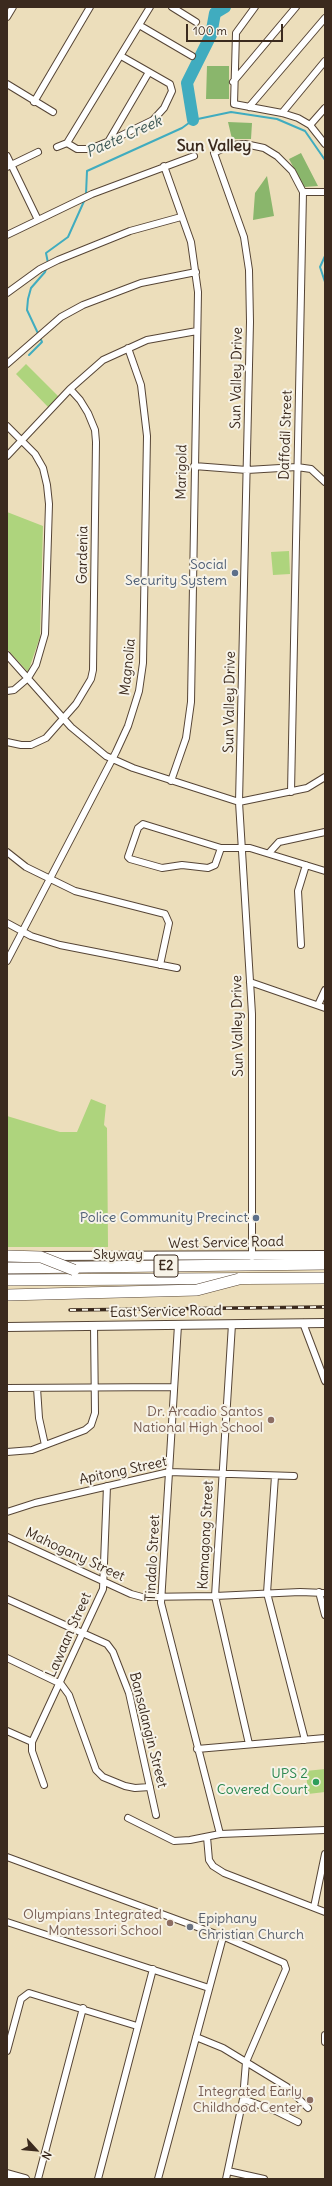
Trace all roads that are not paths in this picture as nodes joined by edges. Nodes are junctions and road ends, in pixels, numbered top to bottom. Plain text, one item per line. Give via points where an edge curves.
1 (13, 7) edge
2 (90, 7) edge
3 (150, 7) edge
4 (172, 7) edge
5 (255, 7) edge
6 (296, 7) edge
7 (7, 17) edge
8 (325, 18) edge
9 (196, 22) dead end
10 (139, 25) junction
11 (121, 56) junction
12 (192, 56) dead end
13 (325, 61) edge
14 (149, 72) junction
15 (233, 82) junction
16 (7, 84) edge
17 (34, 102) junction
18 (249, 107) junction
19 (325, 108) edge
20 (53, 112) dead end
21 (282, 113) junction
22 (310, 125) junction
23 (108, 142) junction
24 (66, 144) junction
25 (325, 144) edge
26 (56, 147) dead end
27 (38, 152) dead end
28 (7, 156) edge
29 (194, 156) dead end
30 (9, 166) edge
31 (164, 166) junction
32 (303, 192) junction
33 (325, 192) edge
34 (181, 217) junction
35 (38, 220) junction
36 (7, 235) edge
37 (196, 272) junction
38 (7, 293) edge
39 (197, 331) junction
40 (128, 348) junction
41 (7, 364) edge
42 (70, 389) junction
43 (7, 426) edge
44 (22, 440) junction
45 (7, 456) edge
46 (194, 466) junction
47 (297, 467) junction
48 (247, 470) junction
49 (325, 482) edge
50 (7, 655) edge
51 (28, 678) junction
52 (7, 691) edge
53 (63, 720) junction
54 (7, 742) edge
55 (112, 759) junction
56 (325, 777) edge
57 (171, 781) junction
58 (291, 792) junction
59 (239, 802) junction
60 (325, 832) edge
61 (221, 848) junction
62 (241, 849) junction
63 (7, 852) edge
64 (269, 854) junction
65 (306, 865) junction
66 (325, 871) edge
67 (50, 879) junction
68 (7, 923) edge
69 (23, 932) junction
70 (301, 945) dead end
71 (7, 961) edge
72 (160, 965) junction
73 (177, 968) dead end
74 (250, 982) junction
75 (324, 991) edge
76 (318, 1005) junction
77 (325, 1008) edge
78 (325, 1255) edge
79 (7, 1256) edge
80 (252, 1256) junction
81 (325, 1264) edge
82 (325, 1268) edge
83 (7, 1270) edge
84 (74, 1270) junction
85 (239, 1279) junction
86 (325, 1279) edge
87 (7, 1281) edge
88 (7, 1295) edge
89 (303, 1323) junction
90 (325, 1323) edge
91 (232, 1324) junction
92 (178, 1325) junction
93 (94, 1326) junction
94 (7, 1327) edge
95 (325, 1381) edge
96 (94, 1387) junction
97 (174, 1387) junction
98 (7, 1388) edge
99 (37, 1388) junction
100 (45, 1445) junction
101 (7, 1452) edge
102 (169, 1472) junction
103 (222, 1473) junction
104 (275, 1476) junction
105 (294, 1476) dead end
106 (107, 1486) junction
107 (7, 1512) edge
108 (7, 1537) edge
109 (104, 1582) junction
110 (322, 1592) edge
111 (267, 1593) junction
112 (215, 1596) junction
113 (162, 1597) junction
114 (7, 1599) edge
115 (325, 1615) edge
116 (83, 1633) junction
117 (7, 1658) edge
118 (61, 1684) junction
119 (7, 1731) edge
120 (325, 1738) edge
121 (305, 1740) junction
122 (32, 1742) junction
123 (249, 1744) junction
124 (197, 1748) junction
125 (44, 1785) dead end
126 (150, 1787) junction
127 (156, 1815) dead end
128 (128, 1818) dead end
129 (325, 1830) edge
130 (220, 1834) junction
131 (207, 1837) junction
132 (325, 1854) edge
133 (7, 1857) edge
134 (322, 1880) edge
135 (314, 1907) junction
136 (325, 1912) edge
137 (7, 1922) edge
138 (223, 1937) junction
139 (153, 1969) junction
140 (209, 1988) junction
141 (83, 2008) junction
142 (137, 2026) junction
143 (325, 2035) edge
144 (196, 2038) junction
145 (325, 2042) edge
146 (7, 2051) edge
147 (246, 2062) junction
148 (243, 2099) junction
149 (308, 2108) dead end
150 (298, 2122) dead end
151 (228, 2171) junction
152 (7, 2174) edge
153 (25, 2179) edge
154 (38, 2179) edge
155 (98, 2179) edge
156 (158, 2179) edge
157 (226, 2179) edge
158 (264, 2179) edge

1 - 7 street
2 - 17 street
3 - 10 street
4 - 9 street
5 - 15 street via 236,33
6 - 15 street
8 - 18 street
10 - 11 street
10 - 12 street
11 - 14 street
11 - 24 street
13 - 21 street
14 - 23 street
14 - 23 street via 170,84 172,91 169,100 153,120
15 - 18 street via 233,103
16 - 17 street
17 - 20 street
18 - 21 street
19 - 22 street
21 - 22 street
22 - 25 street
23 - 24 street via 84,150
24 - 26 street
27 - 30 street
28 - 30 street
29 - 31 street
30 - 35 street
31 - 34 street, Marigold
31 - 35 street via 92,194
32 - 33 street
32 - 47 street, Daffodil Street
32 - 48 street, Sun Valley Drive via 288,165 264,148 245,144 230,145 214,153 244,237 249,270
34 - 37 street, Marigold via 191,242
34 - 38 street via 130,231 58,260 40,268
35 - 36 street
37 - 39 street, Marigold
37 - 41 street via 122,289 82,305 61,317
39 - 40 street via 147,340
39 - 46 street, Marigold
40 - 42 street via 102,360
40 - 55 street, Magnolia via 141,385 147,423 143,663 133,714
42 - 44 street
42 - 53 street, Gardenia via 88,412 95,430 94,649 91,679 84,693
43 - 44 street
44 - 45 street
44 - 51 street via 35,454 48,485 45,634 36,665
46 - 48 street
46 - 57 street, Marigold via 190,702 186,738
47 - 48 street
47 - 49 street via 311,469
47 - 58 street, Daffodil Street
48 - 59 street, Sun Valley Drive
50 - 51 street
51 - 52 street via 14,690
51 - 53 street
53 - 54 street, Gardenia via 38,743 21,745
53 - 55 street
55 - 57 street
55 - 67 street, Magnolia
56 - 58 street via 313,786
57 - 59 street
58 - 59 street
59 - 62 street, Sun Valley Drive
60 - 64 street via 278,842
61 - 61 street via 215,865 208,868 182,865 162,868 130,859 128,856 138,828 143,824
61 - 62 street
62 - 64 street via 250,848
62 - 74 street, Sun Valley Drive
63 - 67 street via 26,867
64 - 65 street
65 - 66 street
65 - 70 street via 298,891
67 - 69 street, Magnolia
67 - 72 street via 75,891 164,914 169,923
68 - 69 street
69 - 71 street, Magnolia
69 - 72 street via 60,946
72 - 73 street
74 - 76 street
74 - 80 street, Sun Valley Drive
75 - 76 street
76 - 77 street
78 - 80 main road, West Service Road
79 - 80 main road, West Service Road
79 - 84 highway, bridge via 41,1257
81 - 83 highway, E2
82 - 84 highway, Skyway / E2
83 - 84 highway, Skyway / E2
85 - 86 highway, Skyway / E2
85 - 87 highway, Skyway / E2, bridge
85 - 88 highway, bridge via 198,1290
86 - 87 highway, E2
89 - 90 main road, East Service Road
89 - 91 main road, East Service Road
89 - 95 street
91 - 92 main road, East Service Road
91 - 103 street, Kamagong Street
92 - 93 main road, East Service Road
92 - 97 street, Tindalo Street
93 - 94 main road, East Service Road
93 - 96 street
96 - 97 street
96 - 99 street
96 - 100 street via 95,1413 90,1425 85,1430
97 - 102 street, Tindalo Street
98 - 99 street
99 - 100 street via 39,1418
100 - 101 street via 32,1450
102 - 103 street, Apitong Street
102 - 106 street, Apitong Street
102 - 113 street, Tindalo Street
103 - 104 street, Apitong Street
103 - 112 street, Kamagong Street
104 - 105 street, Apitong Street
104 - 111 street
106 - 107 street, Apitong Street
106 - 109 street, Lawaan Street
108 - 109 street, Mahogany Street
109 - 113 street, Mahogany Street via 142,1597
109 - 116 street, Lawaan Street
110 - 111 street, Mahogany Street
110 - 115 street
111 - 112 street, Mahogany Street
111 - 121 street
112 - 113 street, Mahogany Street
112 - 123 street, Kamagong Street
113 - 124 street, Tindalo Street via 161,1603
114 - 116 street, Bansalangin Street
116 - 118 street, Lawaan Street
116 - 126 street, Bansalangin Street via 107,1644 124,1676
117 - 118 street
118 - 122 street, Lawaan Street
118 - 126 street via 69,1695 96,1770 103,1777 125,1786
119 - 122 street
120 - 121 street
121 - 123 street
122 - 125 street via 32,1751
123 - 124 street
124 - 130 street, Tindalo Street
126 - 127 street, Bansalangin Street
128 - 131 street via 172,1840
129 - 130 street
130 - 131 street
131 - 135 street via 209,1860 218,1869
132 - 134 street
133 - 138 street
134 - 135 street
135 - 136 street
137 - 139 street
138 - 140 street
138 - 147 street via 281,1961 286,1966
139 - 140 street
139 - 142 street
140 - 144 street
141 - 142 street
141 - 146 street via 33,1993 26,1994 21,1999
141 - 154 street
142 - 155 street
143 - 145 street
144 - 147 street via 210,2042
144 - 156 street
147 - 148 street
147 - 149 street via 287,2087
148 - 150 street
148 - 151 street
151 - 157 street
151 - 158 street
152 - 153 main road

